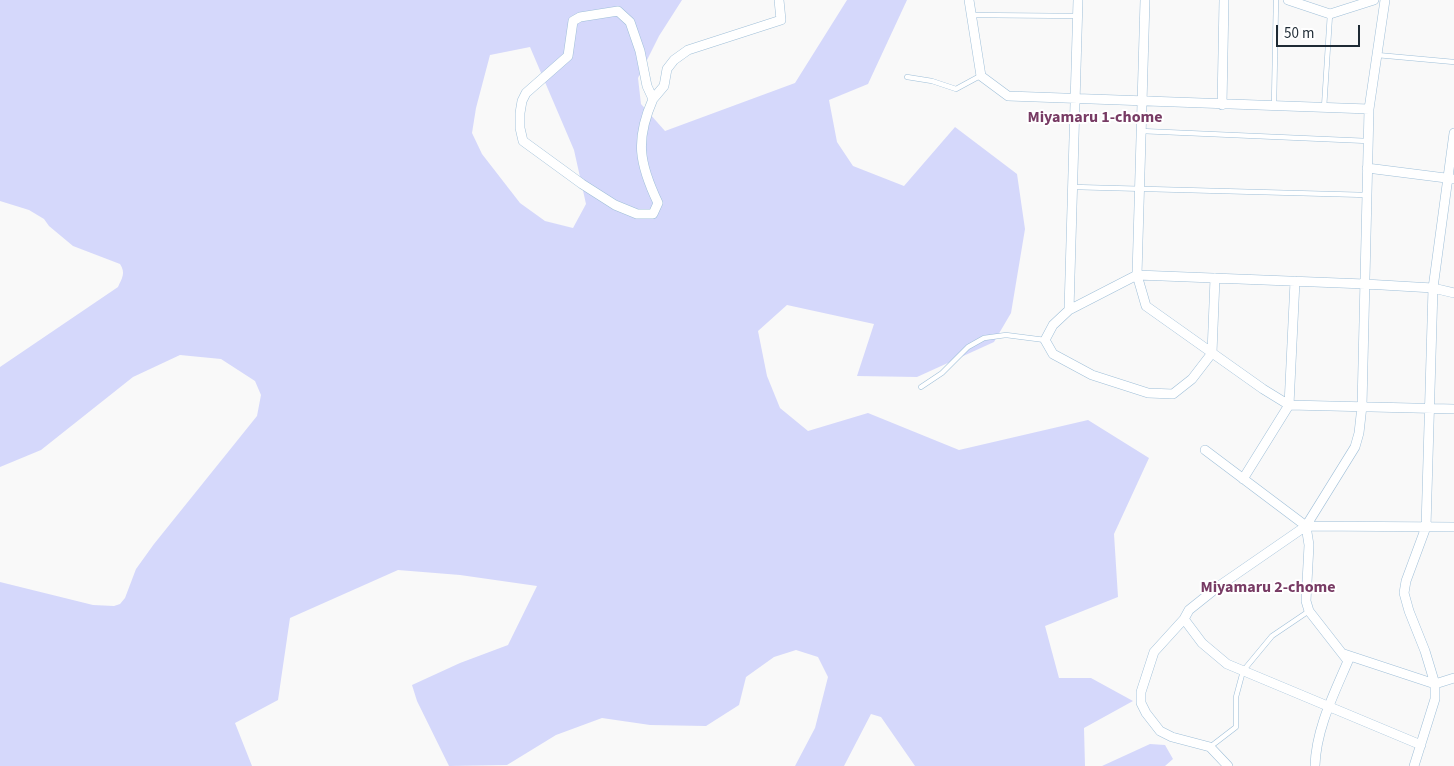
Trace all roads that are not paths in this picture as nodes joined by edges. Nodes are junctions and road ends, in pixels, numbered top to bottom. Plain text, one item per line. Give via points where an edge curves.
1 (779, 0) edge
2 (968, 0) edge
3 (1078, 0) edge
4 (1145, 0) edge
5 (1224, 0) edge
6 (1276, 0) edge
7 (1288, 0) edge
8 (1374, 0) edge
9 (1385, 0) edge
10 (1330, 14) junction
11 (971, 15) junction
12 (1077, 16) junction
13 (1377, 55) junction
14 (1454, 62) edge
15 (981, 76) junction
16 (906, 78) dead end
17 (654, 99) junction
18 (1076, 99) junction
19 (1142, 102) junction
20 (1222, 105) junction
21 (1274, 106) junction
22 (1324, 108) junction
23 (1369, 109) junction
24 (1141, 131) junction
25 (1454, 133) edge
26 (1368, 140) junction
27 (1368, 168) junction
28 (1451, 179) edge
29 (1073, 187) junction
30 (1140, 189) junction
31 (1367, 195) junction
32 (1137, 275) junction
33 (1215, 278) junction
34 (1295, 281) junction
35 (1365, 284) junction
36 (1432, 288) junction
37 (1454, 293) edge
38 (1069, 310) junction
39 (1045, 340) junction
40 (1212, 353) junction
41 (921, 387) dead end
42 (1289, 405) junction
43 (1362, 406) junction
44 (1429, 408) junction
45 (1454, 410) edge
46 (1205, 450) dead end
47 (1243, 478) junction
48 (1306, 526) junction
49 (1426, 527) junction
50 (1454, 527) edge
51 (1309, 611) junction
52 (1184, 619) junction
53 (1344, 654) junction
54 (1243, 670) junction
55 (1454, 678) edge
56 (1436, 684) junction
57 (1329, 707) junction
58 (1422, 745) junction
59 (1210, 747) junction
60 (1227, 766) edge
61 (1315, 766) edge
62 (1414, 766) edge

1 - 17 street via 781,20 688,50 674,60 664,86
2 - 11 street
3 - 12 street
4 - 19 street
5 - 20 street
6 - 21 lane
7 - 10 street
8 - 10 street
9 - 13 street
10 - 22 lane
11 - 12 lane
11 - 15 street
12 - 18 street
13 - 14 lane
13 - 23 street
15 - 16 lane via 956,89 932,81
15 - 18 street via 1008,96
17 - 17 street via 646,86 640,51 630,22 618,11 580,17 573,21 568,56 526,93 522,101 520,128 523,142 615,205 637,214 653,214 658,203 640,151 646,116
18 - 19 street
18 - 29 street
19 - 20 street
19 - 24 street
20 - 21 street
21 - 22 street
22 - 23 street
23 - 26 street
24 - 26 lane
24 - 30 street
25 - 28 street
26 - 27 street
27 - 28 street
27 - 31 street
28 - 36 street
29 - 30 lane
29 - 38 street
30 - 31 lane
30 - 32 street
31 - 35 street
32 - 33 street
32 - 38 street
32 - 40 street via 1146,306
33 - 34 street
33 - 40 street
34 - 35 street
34 - 42 street
35 - 36 street
35 - 43 street
36 - 37 street
36 - 44 street
38 - 39 street via 1053,325
39 - 40 street via 1053,354 1092,375 1148,393 1173,394 1192,380
39 - 41 lane via 1006,335 984,338 968,347 942,373
40 - 42 street
42 - 43 street
42 - 47 street
43 - 44 street
43 - 48 street via 1355,448
44 - 45 street
44 - 49 street
46 - 47 street
47 - 48 street
48 - 49 street
48 - 51 street via 1309,545 1306,601
48 - 52 street via 1218,586
49 - 50 street
49 - 56 street via 1404,593
51 - 53 street
51 - 54 lane via 1272,636
52 - 54 street via 1202,643 1227,664
52 - 59 street via 1154,652 1141,692 1141,703 1160,731
53 - 56 street
53 - 57 street via 1348,661
54 - 57 street
54 - 59 lane via 1236,697 1236,727
55 - 56 street
56 - 58 street
57 - 58 street
57 - 61 street via 1316,746
58 - 62 street
59 - 60 street

